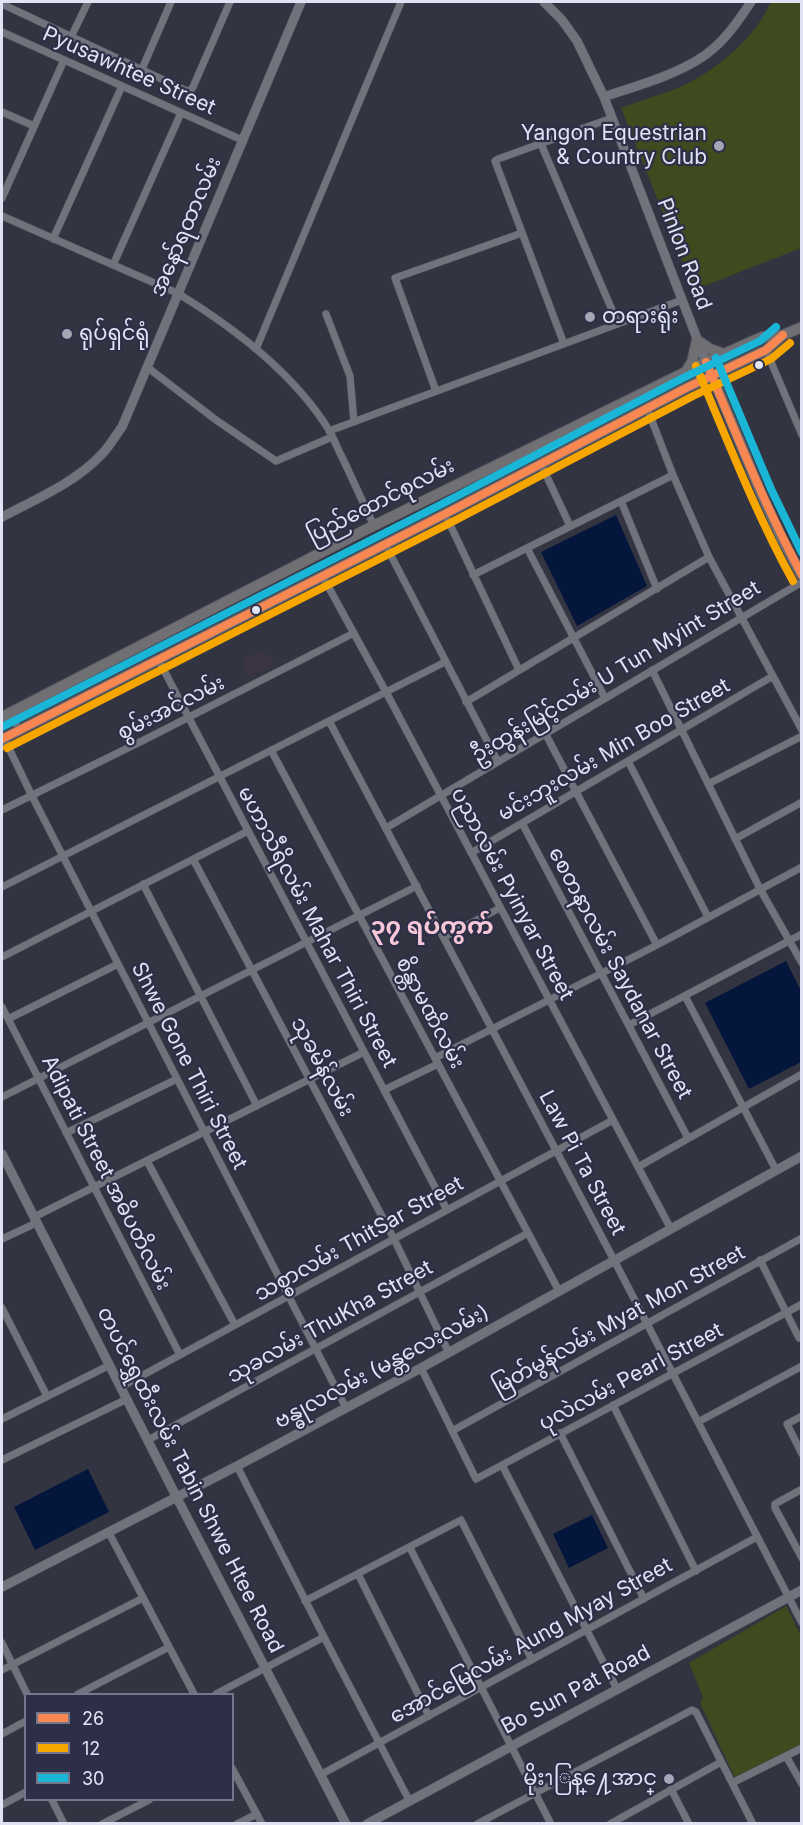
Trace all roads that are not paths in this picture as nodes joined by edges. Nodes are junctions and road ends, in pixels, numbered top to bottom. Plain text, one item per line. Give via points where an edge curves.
1 (88, 2) edge
2 (171, 2) edge
3 (230, 2) edge
4 (301, 2) edge
5 (401, 2) edge
6 (544, 2) edge
7 (751, 2) edge
8 (2, 4) edge
9 (12, 5) edge
10 (2, 32) edge
11 (71, 37) junction
12 (64, 60) junction
13 (142, 69) junction
14 (122, 86) junction
15 (604, 97) junction
16 (2, 112) edge
17 (181, 113) junction
18 (612, 118) junction
19 (34, 126) junction
20 (242, 140) junction
21 (541, 144) junction
22 (2, 198) edge
23 (2, 216) edge
24 (522, 233) junction
25 (53, 239) junction
26 (113, 265) junction
27 (177, 293) junction
28 (682, 300) junction
29 (326, 314) dead end
30 (618, 324) junction
31 (801, 327) edge
32 (783, 335) junction
33 (697, 340) junction
34 (564, 344) junction
35 (256, 349) junction
36 (766, 350) junction
37 (724, 354) junction
38 (706, 362) junction
39 (147, 367) junction
40 (729, 367) junction
41 (684, 375) junction
42 (711, 376) junction
43 (688, 387) junction
44 (436, 391) junction
45 (721, 398) junction
46 (647, 408) junction
47 (354, 422) junction
48 (331, 434) junction
49 (801, 435) edge
50 (541, 464) junction
51 (673, 475) junction
52 (621, 501) junction
53 (445, 514) junction
54 (2, 517) edge
55 (374, 526) junction
56 (570, 526) junction
57 (385, 544) junction
58 (527, 548) junction
59 (710, 557) junction
60 (294, 567) junction
61 (322, 575) junction
62 (473, 575) junction
63 (801, 576) edge
64 (801, 582) edge
65 (303, 585) junction
66 (657, 589) junction
67 (741, 617) junction
68 (354, 633) junction
69 (574, 638) junction
70 (158, 659) junction
71 (445, 662) junction
72 (519, 670) junction
73 (652, 670) junction
74 (773, 676) junction
75 (386, 692) junction
76 (605, 698) junction
77 (466, 702) junction
78 (6, 714) edge
79 (188, 718) junction
80 (329, 721) junction
81 (19, 730) junction
82 (682, 730) junction
83 (801, 730) edge
84 (545, 733) junction
85 (801, 736) edge
86 (3, 738) edge
87 (271, 750) junction
88 (628, 761) junction
89 (498, 762) junction
90 (219, 776) junction
91 (708, 784) junction
92 (576, 792) junction
93 (441, 795) junction
94 (32, 796) junction
95 (801, 802) edge
96 (2, 810) edge
97 (522, 823) junction
98 (386, 828) junction
99 (248, 831) junction
100 (735, 839) junction
101 (471, 853) junction
102 (63, 856) junction
103 (193, 859) junction
104 (801, 867) edge
105 (143, 884) junction
106 (417, 886) junction
107 (2, 887) edge
108 (760, 890) junction
109 (500, 908) junction
110 (91, 911) junction
111 (359, 915) junction
112 (708, 917) junction
113 (801, 934) edge
114 (444, 938) junction
115 (789, 941) junction
116 (306, 942) junction
117 (657, 945) junction
118 (2, 957) edge
119 (801, 963) edge
120 (118, 964) junction
121 (252, 970) junction
122 (602, 974) junction
123 (200, 996) junction
124 (685, 996) junction
125 (549, 1001) junction
126 (2, 1007) edge
127 (8, 1019) junction
128 (148, 1022) junction
129 (629, 1025) junction
130 (493, 1030) junction
131 (364, 1052) junction
132 (437, 1061) junction
133 (801, 1074) edge
134 (38, 1078) junction
135 (177, 1079) junction
136 (310, 1079) junction
137 (384, 1090) junction
138 (2, 1097) edge
139 (257, 1106) junction
140 (744, 1107) junction
141 (613, 1120) junction
142 (204, 1132) junction
143 (66, 1133) junction
144 (688, 1138) junction
145 (556, 1150) junction
146 (2, 1154) edge
147 (801, 1156) edge
148 (147, 1161) junction
149 (638, 1167) junction
150 (776, 1170) junction
151 (500, 1181) junction
152 (94, 1187) junction
153 (447, 1210) junction
154 (35, 1220) junction
155 (671, 1229) junction
156 (528, 1233) junction
157 (801, 1238) edge
158 (2, 1239) edge
159 (394, 1239) junction
160 (614, 1260) junction
161 (760, 1260) junction
162 (559, 1291) junction
163 (420, 1292) junction
164 (288, 1296) junction
165 (801, 1304) edge
166 (2, 1308) edge
167 (786, 1312) junction
168 (647, 1323) junction
169 (235, 1325) junction
170 (799, 1338) dead end
171 (315, 1349) junction
172 (449, 1353) junction
173 (180, 1355) junction
174 (110, 1365) junction
175 (801, 1366) edge
176 (421, 1368) junction
177 (672, 1373) junction
178 (121, 1387) junction
179 (47, 1396) junction
180 (127, 1399) junction
181 (613, 1405) junction
182 (346, 1408) junction
183 (801, 1416) edge
184 (2, 1419) edge
185 (698, 1422) junction
186 (452, 1431) junction
187 (561, 1433) junction
188 (148, 1440) junction
189 (801, 1454) edge
190 (2, 1460) edge
191 (502, 1465) junction
192 (237, 1466) junction
193 (801, 1489) edge
194 (177, 1498) junction
195 (109, 1533) junction
196 (757, 1537) junction
197 (410, 1548) junction
198 (801, 1558) edge
199 (696, 1571) junction
200 (358, 1574) junction
201 (2, 1587) edge
202 (801, 1590) edge
203 (788, 1597) junction
204 (143, 1598) junction
205 (644, 1599) junction
206 (305, 1601) junction
207 (799, 1613) edge
208 (801, 1623) edge
209 (586, 1630) junction
210 (324, 1637) junction
211 (2, 1643) edge
212 (169, 1647) junction
213 (532, 1660) junction
214 (12, 1665) junction
215 (267, 1668) junction
216 (2, 1670) edge
217 (482, 1687) junction
218 (617, 1689) junction
219 (26, 1693) edge
220 (82, 1693) edge
221 (193, 1693) edge
222 (220, 1693) edge
223 (429, 1716) junction
224 (24, 1722) edge
225 (2, 1734) edge
226 (378, 1743) junction
227 (512, 1745) junction
228 (801, 1748) edge
229 (786, 1756) junction
230 (721, 1762) junction
231 (234, 1772) edge
232 (322, 1774) junction
233 (732, 1783) junction
234 (801, 1784) edge
235 (671, 1789) junction
236 (535, 1792) junction
237 (24, 1793) edge
238 (409, 1800) junction
239 (52, 1801) edge
240 (147, 1801) edge
241 (2, 1805) edge
242 (257, 1814) junction
243 (481, 1822) edge
244 (64, 1824) edge
245 (102, 1824) edge
246 (237, 1824) edge
247 (262, 1824) edge
248 (346, 1824) edge
249 (367, 1824) edge
250 (551, 1824) edge
251 (610, 1824) edge
252 (689, 1824) edge
253 (753, 1824) edge

1 - 11 street
2 - 13 street
3 - 13 street via 191,90
4 - 20 street, အနော်ရထာလမ်း
5 - 35 street
6 - 15 street, Pinlon Road via 578,41
7 - 15 street via 713,49 689,66
8 - 9 street
9 - 11 street
10 - 12 street, Pyusawhtee Street
11 - 13 street
12 - 14 street, Pyusawhtee Street
12 - 19 street
14 - 17 street, Pyusawhtee Street
14 - 25 street
15 - 18 street, Pinlon Road
16 - 19 street
17 - 20 street, Pyusawhtee Street
17 - 26 street
18 - 21 street
18 - 28 street, Pinlon Road
19 - 22 street
20 - 27 street, အနော်ရထာလမ်း
21 - 24 street via 495,161
21 - 30 street
23 - 25 street
24 - 34 street
24 - 44 street via 395,278
25 - 26 street
26 - 27 street
27 - 35 street
27 - 39 street, အနော်ရထာလမ်း
28 - 30 street
28 - 33 street, Pinlon Road
29 - 47 street via 350,376
30 - 34 street
31 - 32 main road, ပြည်ထောင်စုလမ်း
32 - 36 main road, ပြည်ထောင်စုလမ်း
32 - 37 main road, ပြည်ထောင်စုလမ်း via 762,337
33 - 37 main road
33 - 38 street, Pinlon Road
33 - 41 main road
34 - 44 street
35 - 48 street via 304,397
36 - 40 main road, ပြည်ထောင်စုလမ်း
36 - 49 street
37 - 38 main road, ပြည်ထောင်စုလမ်း
38 - 41 main road, ပြည်ထောင်စုလမ်း
38 - 42 main road
39 - 48 street via 276,461
39 - 54 street, အနော်ရထာလမ်း via 122,427 103,453 51,492
40 - 42 main road, ပြည်ထောင်စုလမ်း
40 - 45 main road
41 - 55 main road, ပြည်ထောင်စုလမ်း
42 - 43 main road, ပြည်ထောင်စုလမ်း
42 - 45 main road
43 - 45 main road via 707,389
43 - 46 main road, ပြည်ထောင်စုလမ်း
44 - 47 street
45 - 63 main road
46 - 50 main road, ပြည်ထောင်စုလမ်း
46 - 51 street
47 - 48 street
48 - 55 street
50 - 53 main road, ပြည်ထောင်စုလမ်း
50 - 56 street
51 - 52 street
51 - 59 street
52 - 56 street
52 - 66 street
53 - 57 main road, ပြည်ထောင်စုလမ်း
53 - 62 street
55 - 60 main road, ပြည်ထောင်စုလမ်း
56 - 58 street
57 - 61 main road, ပြည်ထောင်စုလမ်း
57 - 71 street
58 - 62 street
58 - 69 street
59 - 66 street
59 - 67 street
60 - 65 main road
60 - 78 main road, ပြည်ထောင်စုလမ်း
61 - 65 main road, ပြည်ထောင်စုလမ်း
61 - 68 street, ပညာလမ်း Pyinyar Street
62 - 72 street
64 - 67 street, ဦးထွန်းမြင့်လမ်း U Tun Myint Street
65 - 70 main road, ပြည်ထောင်စုလမ်း
66 - 69 street
67 - 73 street, ဦးထွန်းမြင့်လမ်း U Tun Myint Street
67 - 74 street
68 - 75 street, ပညာလမ်း Pyinyar Street
68 - 79 street, စွမ်းအင်လမ်း
69 - 72 street
69 - 76 street
70 - 79 street, မဟာသီရိလမ်း Mahar Thiri Street
70 - 81 main road, ပြည်ထောင်စုလမ်း
71 - 75 street
71 - 77 street
72 - 77 street
73 - 76 street, ဦးထွန်းမြင့်လမ်း U Tun Myint Street
73 - 82 street
74 - 82 street, မင်းဘူးလမ်း Min Boo Street
74 - 83 street
75 - 80 street
75 - 93 street, ပညာလမ်း Pyinyar Street
76 - 84 street, ဦးထွန်းမြင့်လမ်း U Tun Myint Street
77 - 89 street
78 - 81 street
79 - 90 street, မဟာသီရိလမ်း Mahar Thiri Street
79 - 94 street, စွမ်းအင်လမ်း
80 - 87 street
80 - 98 street, Law Pi Ta Street
81 - 86 main road, ပြည်ထောင်စုလမ်း
82 - 88 street, မင်းဘူးလမ်း Min Boo Street
82 - 91 street
84 - 89 street, ဦးထွန်းမြင့်လမ်း U Tun Myint Street
84 - 92 street
85 - 91 street
86 - 94 street, Shwe Gone Thiri Street
87 - 90 street
87 - 111 street, စိန္တာမဏိလမ်း
88 - 92 street, မင်းဘူးလမ်း Min Boo Street
88 - 112 street
89 - 93 street, ဦးထွန်းမြင့်လမ်း U Tun Myint Street
90 - 99 street, မဟာသီရိလမ်း Mahar Thiri Street
90 - 102 street
91 - 100 street
92 - 97 street, မင်းဘူးလမ်း Min Boo Street
92 - 117 street
93 - 98 street, ဦးထွန်းမြင့်လမ်း U Tun Myint Street
93 - 101 street, ပညာလမ်း Pyinyar Street
94 - 96 street, စွမ်းအင်လမ်း
94 - 102 street, Shwe Gone Thiri Street
95 - 100 street
97 - 101 street, မင်းဘူးလမ်း Min Boo Street
97 - 122 street, စေတနာလမ်း Saydanar Street
98 - 106 street, Law Pi Ta Street
99 - 103 street
99 - 116 street, မဟာသီရိလမ်း Mahar Thiri Street
100 - 108 street
101 - 109 street, ပညာလမ်း Pyinyar Street
102 - 107 street
102 - 110 street, Shwe Gone Thiri Street
103 - 105 street
103 - 121 street, သုခမိန်လမ်း
104 - 108 street
105 - 110 street
105 - 123 street
106 - 111 street
106 - 114 street, Law Pi Ta Street
108 - 112 street
108 - 115 street
109 - 114 street
109 - 125 street, ပညာလမ်း Pyinyar Street
110 - 118 street
110 - 120 street, Shwe Gone Thiri Street
111 - 116 street
111 - 132 street, စိန္တာမဏိလမ်း
112 - 117 street
113 - 115 street
114 - 130 street, Law Pi Ta Street
115 - 119 street
115 - 124 street
116 - 121 street
116 - 131 street, မဟာသီရိလမ်း Mahar Thiri Street
117 - 122 street
120 - 127 street
120 - 128 street, Shwe Gone Thiri Street
121 - 123 street
121 - 136 street, သုခမိန်လမ်း
122 - 125 street
122 - 129 street, စေတနာလမ်း Saydanar Street
123 - 128 street
123 - 139 street
124 - 129 street
124 - 140 street
125 - 130 street
125 - 141 street, ပညာလမ်း Pyinyar Street
126 - 127 street, Adipati Street အဓိပတိလမ်း
127 - 134 street, Adipati Street အဓိပတိလမ်း
128 - 134 street
128 - 135 street, Shwe Gone Thiri Street
129 - 144 street, စေတနာလမ်း Saydanar Street
130 - 132 street
130 - 145 street, Law Pi Ta Street
131 - 136 street
131 - 137 street, မဟာသီရိလမ်း Mahar Thiri Street
132 - 137 street
132 - 151 street, စိန္တာမဏိလမ်း
133 - 140 street
134 - 138 street
134 - 143 street, Adipati Street အဓိပတိလမ်း
135 - 142 street, Shwe Gone Thiri Street
135 - 143 street
136 - 139 street
136 - 159 street, သုခမိန်လမ်း
137 - 153 street, မဟာသီရိလမ်း Mahar Thiri Street
139 - 142 street
140 - 144 street
140 - 150 street
141 - 145 street, သစ္စာလမ်း ThitSar Street
141 - 149 street, ပညာလမ်း Pyinyar Street
142 - 148 street
142 - 164 street, Shwe Gone Thiri Street
143 - 152 street, Adipati Street အဓိပတိလမ်း
144 - 149 street
145 - 151 street, သစ္စာလမ်း ThitSar Street
145 - 160 street, Law Pi Ta Street
146 - 154 street, တပင်ရွှေထီးလမ်း Tabin Shwe Htee Road
147 - 150 street, ဗန္ဓုလလမ်း (မန္တလေးလမ်း)
148 - 152 street
148 - 169 street
149 - 155 street, ပညာလမ်း Pyinyar Street
150 - 155 street, ဗန္ဓုလလမ်း (မန္တလေးလမ်း)
151 - 153 street, သစ္စာလမ်း ThitSar Street
151 - 156 street, စိန္တာမဏိလမ်း
152 - 154 street
152 - 173 street, Adipati Street အဓိပတိလမ်း
153 - 159 street, သစ္စာလမ်း ThitSar Street
154 - 158 street
154 - 174 street, တပင်ရွှေထီးလမ်း Tabin Shwe Htee Road
155 - 160 street, ဗန္ဓုလလမ်း (မန္တလေးလမ်း)
156 - 162 street, စိန္တာမဏိလမ်း
156 - 163 street, သုခလမ်း ThuKha Street
157 - 161 street, မြတ်မွန်လမ်း Myat Mon Street
159 - 163 street, သုခမိန်လမ်း
159 - 164 street, သစ္စာလမ်း ThitSar Street
160 - 162 street, ဗန္ဓုလလမ်း (မန္တလေးလမ်း)
160 - 168 street, Law Pi Ta Street
161 - 167 street
161 - 168 street, မြတ်မွန်လမ်း Myat Mon Street
162 - 172 street, ဗန္ဓုလလမ်း (မန္တလေးလမ်း)
163 - 171 street, သုခလမ်း ThuKha Street
163 - 172 street, သုခမိန်လမ်း
164 - 169 street, သစ္စာလမ်း ThitSar Street
164 - 171 street, Shwe Gone Thiri Street
165 - 167 street, ပုလဲလမ်း Pearl Street
166 - 179 street
167 - 170 street
167 - 177 street, ပုလဲလမ်း Pearl Street
168 - 177 street, Law Pi Ta Street
168 - 186 street, မြတ်မွန်လမ်း Myat Mon Street
169 - 173 street, သစ္စာလမ်း ThitSar Street
171 - 182 street, Shwe Gone Thiri Street
171 - 188 street, သုခလမ်း ThuKha Street
172 - 176 street, ဗန္ဓုလလမ်း (မန္တလေးလမ်း)
173 - 178 street, သစ္စာလမ်း ThitSar Street
174 - 178 street, တပင်ရွှေထီးလမ်း Tabin Shwe Htee Road
174 - 179 street
175 - 185 street
176 - 182 street, ဗန္ဓုလလမ်း (မန္တလေးလမ်း)
176 - 186 street
177 - 181 street, ပုလဲလမ်း Pearl Street
177 - 185 street, Law Pi Ta Street
178 - 180 street, တပင်ရွှေထီးလမ်း Tabin Shwe Htee Road
179 - 184 street
180 - 188 street, တပင်ရွှေထီးလမ်း Tabin Shwe Htee Road
180 - 190 street
181 - 187 street, ပုလဲလမ်း Pearl Street
181 - 199 street
182 - 192 street, ဗန္ဓုလလမ်း (မန္တလေးလမ်း)
183 - 189 street via 787,1424
185 - 196 street, Law Pi Ta Street
186 - 191 street, ပုလဲလမ်း Pearl Street via 476,1479
187 - 191 street, ပုလဲလမ်း Pearl Street
187 - 205 street
188 - 194 street, တပင်ရွှေထီးလမ်း Tabin Shwe Htee Road
191 - 209 street
192 - 194 street, ဗန္ဓုလလမ်း (မန္တလေးလမ်း)
192 - 206 street
193 - 198 street via 775,1504
194 - 195 street, ဗန္ဓုလလမ်း (မန္တလေးလမ်း)
194 - 215 street, တပင်ရွှေထီးလမ်း Tabin Shwe Htee Road
195 - 201 street, ဗန္ဓုလလမ်း (မန္တလေးလမ်း)
195 - 204 street
196 - 199 street, အောင်မြေလမ်း Aung Myay Street
196 - 203 street, Law Pi Ta Street
197 - 200 street
197 - 213 street via 461,1520
197 - 217 street
199 - 205 street, အောင်မြေလမ်း Aung Myay Street
200 - 206 street
200 - 223 street
202 - 203 street, Bo Sun Pat Road
203 - 207 street, Law Pi Ta Street
203 - 218 street, Bo Sun Pat Road
204 - 212 street
204 - 214 street
205 - 209 street, အောင်မြေလမ်း Aung Myay Street
206 - 210 street
207 - 208 street, Law Pi Ta Street
209 - 213 street, အောင်မြေလမ်း Aung Myay Street
209 - 218 street
210 - 215 street
210 - 226 street
211 - 214 street
212 - 220 street
212 - 221 street
213 - 217 street, အောင်မြေလမ်း Aung Myay Street
214 - 216 street
214 - 219 street
215 - 222 street
215 - 232 street, တပင်ရွှေထီးလမ်း Tabin Shwe Htee Road
217 - 223 street, အောင်မြေလမ်း Aung Myay Street
217 - 227 street
218 - 227 street, Bo Sun Pat Road
223 - 226 street, အောင်မြေလမ်း Aung Myay Street
224 - 225 street
226 - 232 street, အောင်မြေလမ်း Aung Myay Street
226 - 238 street
227 - 236 street
227 - 238 street, Bo Sun Pat Road
228 - 229 street
229 - 233 street
229 - 234 street
230 - 233 street
230 - 235 street
230 - 236 street via 692,1710
231 - 242 street
232 - 248 street, တပင်ရွှေထီးလမ်း Tabin Shwe Htee Road
233 - 253 street
235 - 251 street
235 - 252 street
236 - 243 street
236 - 250 street
237 - 241 street
238 - 249 street, Bo Sun Pat Road
239 - 244 street
240 - 245 street
242 - 246 street
242 - 247 street

